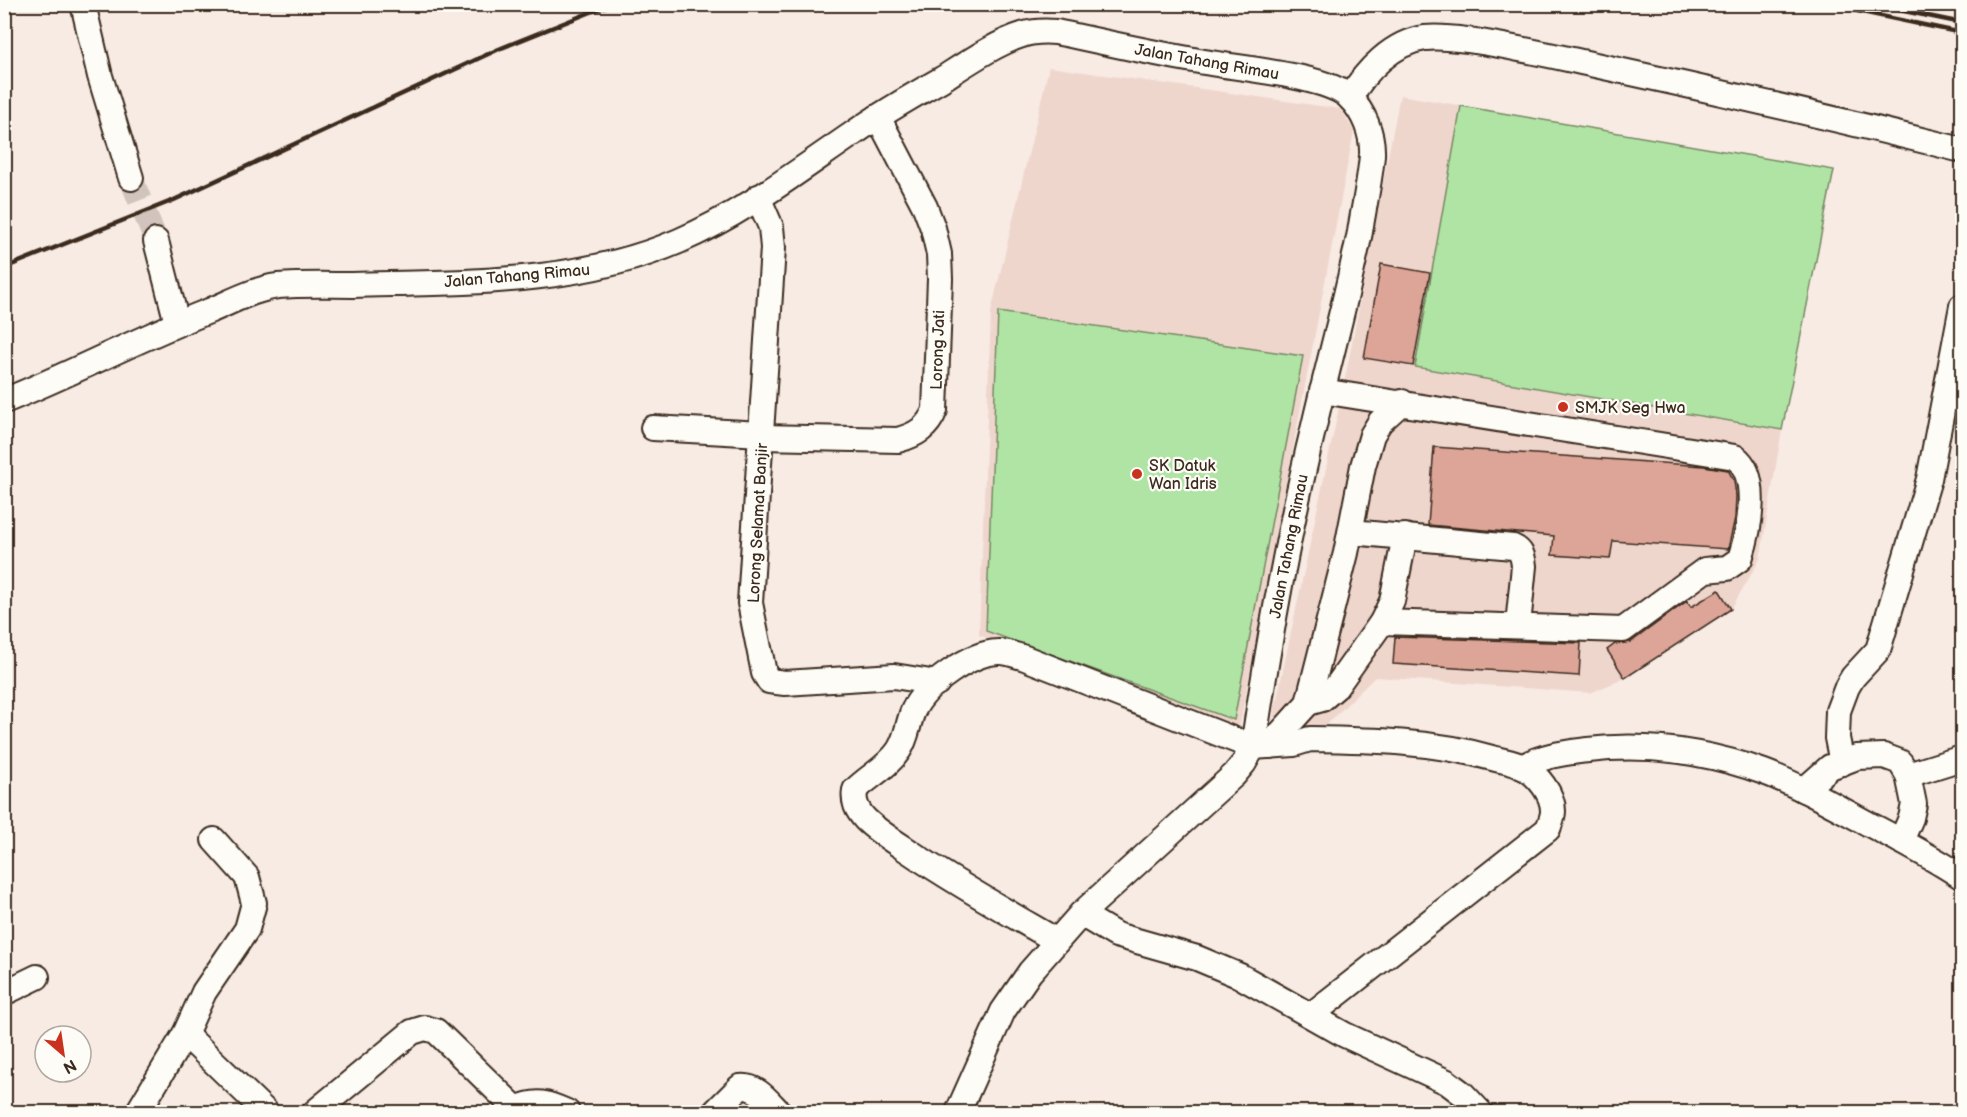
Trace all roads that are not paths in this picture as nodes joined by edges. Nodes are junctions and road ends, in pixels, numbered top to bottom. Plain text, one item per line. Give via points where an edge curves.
1 (83, 4) edge
2 (1350, 98) junction
3 (878, 117) junction
4 (1962, 150) edge
5 (131, 178) tunnel mouth
6 (758, 197) junction
7 (156, 241) tunnel mouth
8 (1962, 306) edge
9 (177, 323) junction
10 (1322, 391) junction
11 (4, 400) edge
12 (1402, 402) junction
13 (653, 428) dead end
14 (762, 435) junction
15 (1351, 532) junction
16 (1405, 536) junction
17 (1382, 622) junction
18 (1518, 626) junction
19 (937, 683) junction
20 (1308, 703) junction
21 (1261, 747) junction
22 (1962, 758) edge
23 (1842, 762) junction
24 (1522, 767) junction
25 (1908, 775) junction
26 (1804, 790) junction
27 (214, 840) dead end
28 (1901, 841) junction
29 (1962, 877) edge
30 (1081, 914) junction
31 (1056, 941) junction
32 (37, 977) dead end
33 (4, 993) edge
34 (1311, 1015) junction
35 (185, 1034) junction
36 (514, 1111) edge
37 (138, 1113) edge
38 (266, 1113) edge
39 (315, 1113) edge
40 (567, 1113) edge
41 (715, 1113) edge
42 (779, 1113) edge
43 (958, 1113) edge
44 (1480, 1113) edge

1 - 5 street
2 - 3 street, Jalan Tahang Rimau via 1340,90 1308,80 1039,31 1020,35 978,57
2 - 4 street via 1358,83 1399,46 1425,38 1453,38 1773,103
2 - 10 street, Jalan Tahang Rimau via 1368,128 1372,154 1352,272
3 - 6 street, Jalan Tahang Rimau
3 - 14 street, Lorong Jati via 925,207 939,254 935,410 931,421 912,436 898,440
6 - 9 street, Jalan Tahang Rimau via 682,240 602,266 533,277 459,282 277,286
6 - 14 street, Lorong Selamat Banjir via 771,227 773,248
7 - 9 street
8 - 23 street via 1929,479 1878,650 1853,677 1838,711 1837,738
9 - 11 street, Jalan Tahang Rimau
10 - 12 street
10 - 21 street, Jalan Tahang Rimau via 1276,598
12 - 15 street via 1372,435
12 - 18 street via 1736,457 1743,463 1750,477 1751,502 1740,559 1727,568 1705,570 1623,630
13 - 14 street, Lorong Jati
14 - 19 street, Lorong Selamat Banjir via 750,603 769,681 894,676
15 - 16 street
15 - 20 street
16 - 17 street via 1392,601
16 - 18 street via 1518,549 1524,566
17 - 18 street
17 - 20 street via 1336,687 1322,699
19 - 21 street via 974,658 1002,651
19 - 31 street via 913,711 895,755 855,790 856,807 866,820 923,861
20 - 21 street
21 - 24 street via 1310,739 1431,744
21 - 30 street, Jalan Tahang Rimau
22 - 25 street
23 - 25 street via 1884,756 1900,762
23 - 26 street via 1830,767
24 - 26 street via 1555,755 1618,747 1696,753 1764,772
24 - 34 street via 1545,789 1552,803 1548,829
25 - 28 street via 1914,804
26 - 28 street
27 - 35 street via 247,876 254,903 247,929 204,992
28 - 29 street
30 - 31 street, Jalan Tahang Rimau
30 - 34 street via 1116,935 1197,958 1240,976
31 - 43 street, Jalan Tahang Rimau via 1003,1011
32 - 33 street
34 - 44 street via 1447,1082
35 - 37 street
35 - 38 street
36 - 39 street via 436,1030 425,1028 412,1032
36 - 40 street via 528,1103 546,1103
41 - 42 street via 740,1087 747,1086

